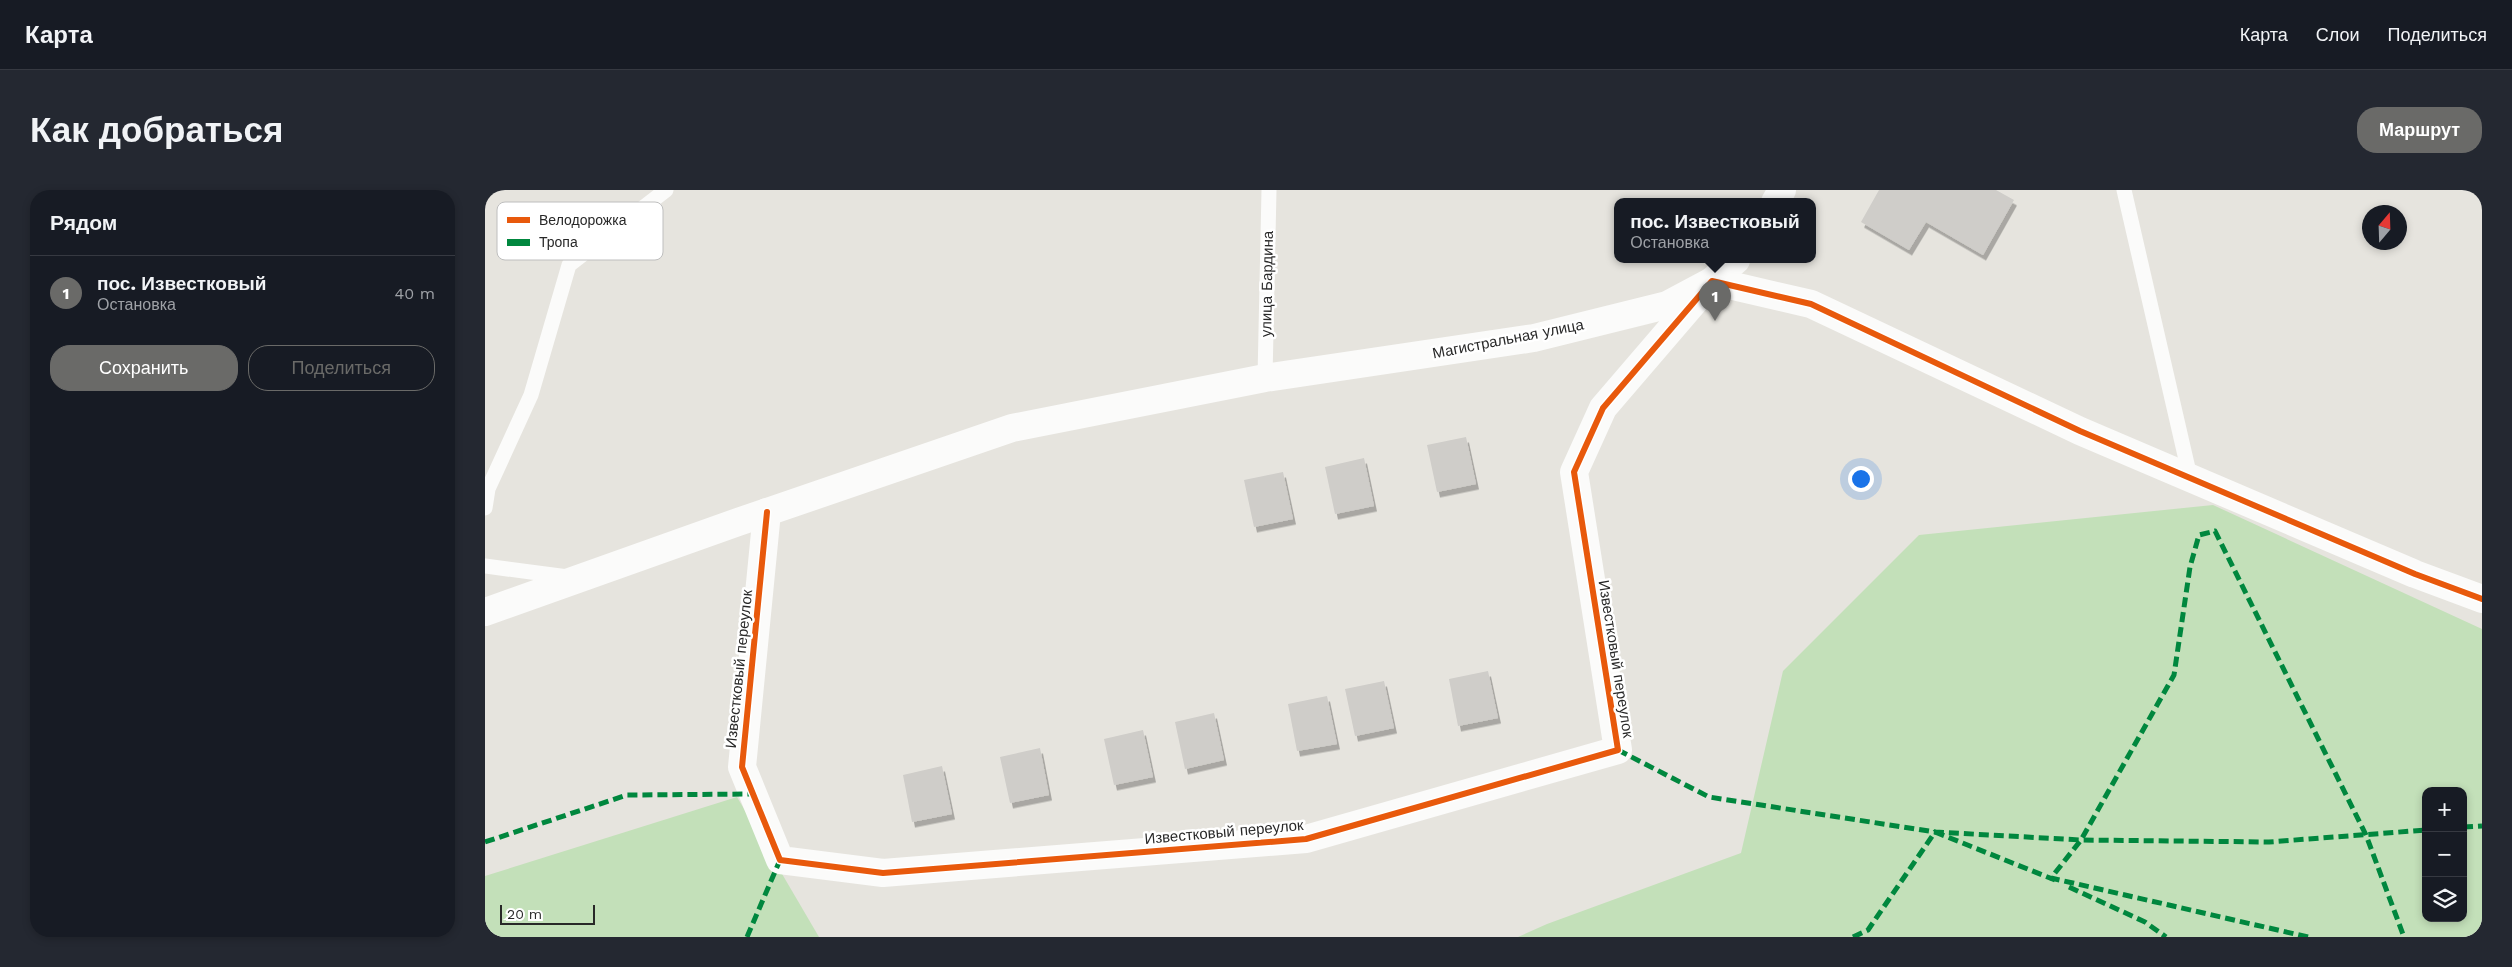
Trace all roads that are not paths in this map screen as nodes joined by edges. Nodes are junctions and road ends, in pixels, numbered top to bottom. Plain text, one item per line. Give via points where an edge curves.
1 (666, 190) edge
2 (1269, 190) edge
3 (2124, 190) edge
4 (650, 202) edge
5 (575, 260) edge
6 (1733, 263) edge
7 (1712, 281) junction
8 (1265, 378) junction
9 (2190, 478) junction
10 (485, 508) edge
11 (767, 512) junction
12 (485, 566) edge
13 (578, 579) junction
14 (2482, 599) edge
15 (485, 612) edge

1 - 4 lane
2 - 8 lane, улица Бардина
3 - 9 lane
5 - 10 lane via 569,265 531,395 489,489
6 - 7 street, Магистральная улица
7 - 8 street, Магистральная улица via 1667,305 1534,338
7 - 9 street via 1811,304 2080,431
7 - 11 street, Известковый переулок via 1603,408 1574,472 1618,750 1306,838 883,873 780,860 742,767
8 - 11 street, Магистральная улица via 1012,428
9 - 14 street via 2415,574
11 - 13 street, Магистральная улица
12 - 13 lane
13 - 15 street, Магистральная улица

